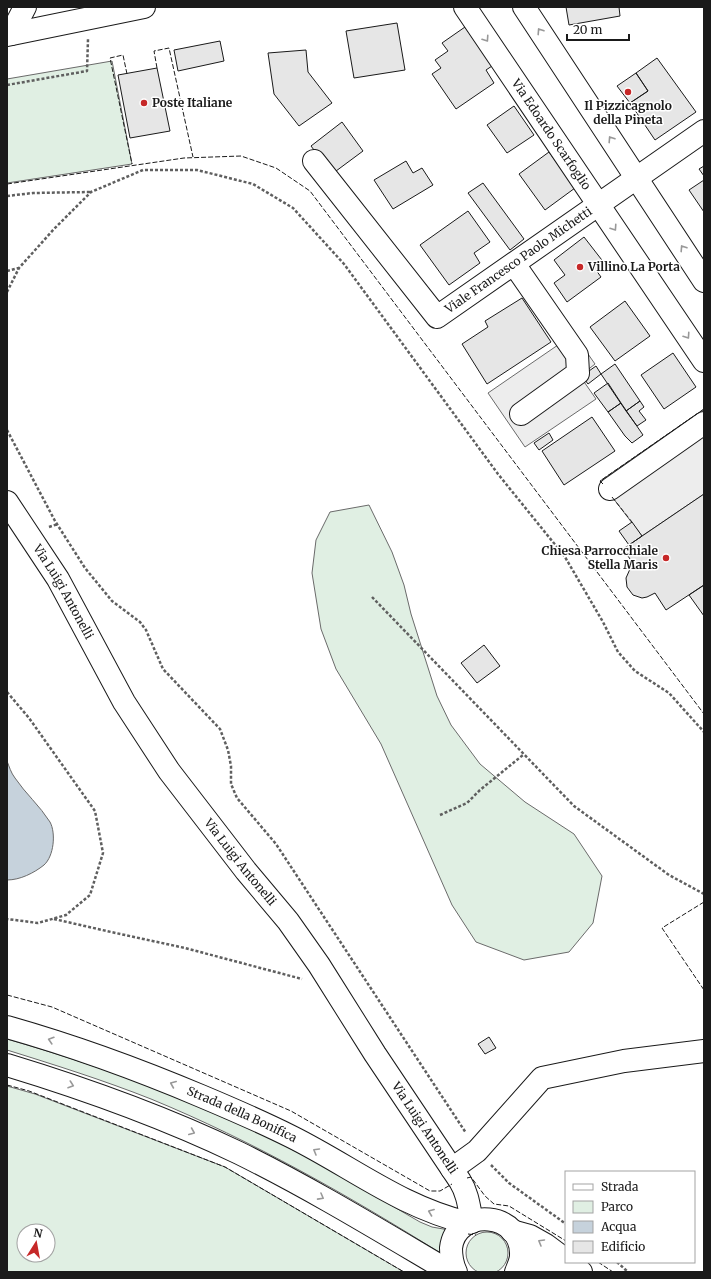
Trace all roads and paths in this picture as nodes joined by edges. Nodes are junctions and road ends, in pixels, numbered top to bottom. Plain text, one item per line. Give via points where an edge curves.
1 (25, 7) edge
2 (144, 7) edge
3 (465, 7) edge
4 (524, 7) edge
5 (89, 18) junction
6 (9, 34) edge
7 (7, 84) edge
8 (704, 131) edge
9 (314, 161) dead end
10 (636, 178) junction
11 (91, 192) junction
12 (7, 196) edge
13 (598, 205) junction
14 (514, 264) junction
15 (19, 268) junction
16 (7, 271) edge
17 (704, 281) edge
18 (7, 292) edge
19 (704, 361) edge
20 (521, 414) dead end
21 (704, 423) edge
22 (7, 430) edge
23 (610, 489) dead end
24 (7, 502) edge
25 (372, 597) dead end
26 (7, 692) edge
27 (704, 732) edge
28 (523, 755) junction
29 (440, 815) dead end
30 (704, 894) edge
31 (7, 918) edge
32 (54, 918) junction
33 (333, 988) junction
34 (7, 1027) edge
35 (704, 1051) edge
36 (7, 1065) edge
37 (478, 1151) junction
38 (452, 1169) junction
39 (470, 1223) junction
40 (565, 1223) edge
41 (512, 1231) junction
42 (565, 1259) edge
43 (570, 1263) edge
44 (618, 1263) edge
45 (521, 1265) edge
46 (455, 1271) edge
47 (557, 1272) edge
48 (581, 1272) edge
49 (628, 1272) edge

1 - 6 street
2 - 5 street
3 -> 13 street, Via Edoardo Scarfoglio
10 -> 4 street
5 - 6 street
5 - 7 path via 87,72
8 - 10 street, Viale Francesco Paolo Michetti
9 - 14 street, Viale Francesco Paolo Michetti via 437,317
10 - 13 street, Viale Francesco Paolo Michetti
17 -> 10 street
11 - 12 path
11 - 15 path
11 - 27 path via 143,170 197,170 254,184 294,208 344,264 498,474 565,557 618,652 634,671 669,693
13 - 14 street, Viale Francesco Paolo Michetti
13 -> 19 street, Via Edoardo Scarfoglio
14 - 20 street via 577,355 578,373
15 - 16 path
15 - 18 path
21 - 23 street
22 - 37 path via 56,521 85,568 112,601 140,622 163,669 220,729 228,750 231,784 237,798 276,844
24 - 33 street, Via Luigi Antonelli via 58,579 124,702 169,771 288,921
25 - 28 path
26 - 32 path via 29,718 96,811 103,853 90,895 66,915
28 - 29 path via 467,803
28 - 30 path via 574,806 669,874
31 - 32 path via 38,923
32 - 33 path via 185,948
33 - 38 street, Via Luigi Antonelli
39 -> 34 street, Strada della Bonifica via 429,1212 402,1200 293,1137 213,1101 104,1057
35 - 37 street via 624,1061 542,1078
36 -> 46 street via 108,1098 239,1153 360,1218 440,1266
37 - 38 street
37 - 40 path via 509,1183
38 - 39 street, Via Luigi Antonelli via 468,1198
39 - 41 street via 482,1219 493,1220 504,1224
39 - 46 street via 458,1232 452,1244 451,1257
42 -> 41 street via 530,1236
41 - 45 street via 520,1247
43 - 48 street
44 - 49 path
45 - 47 street

